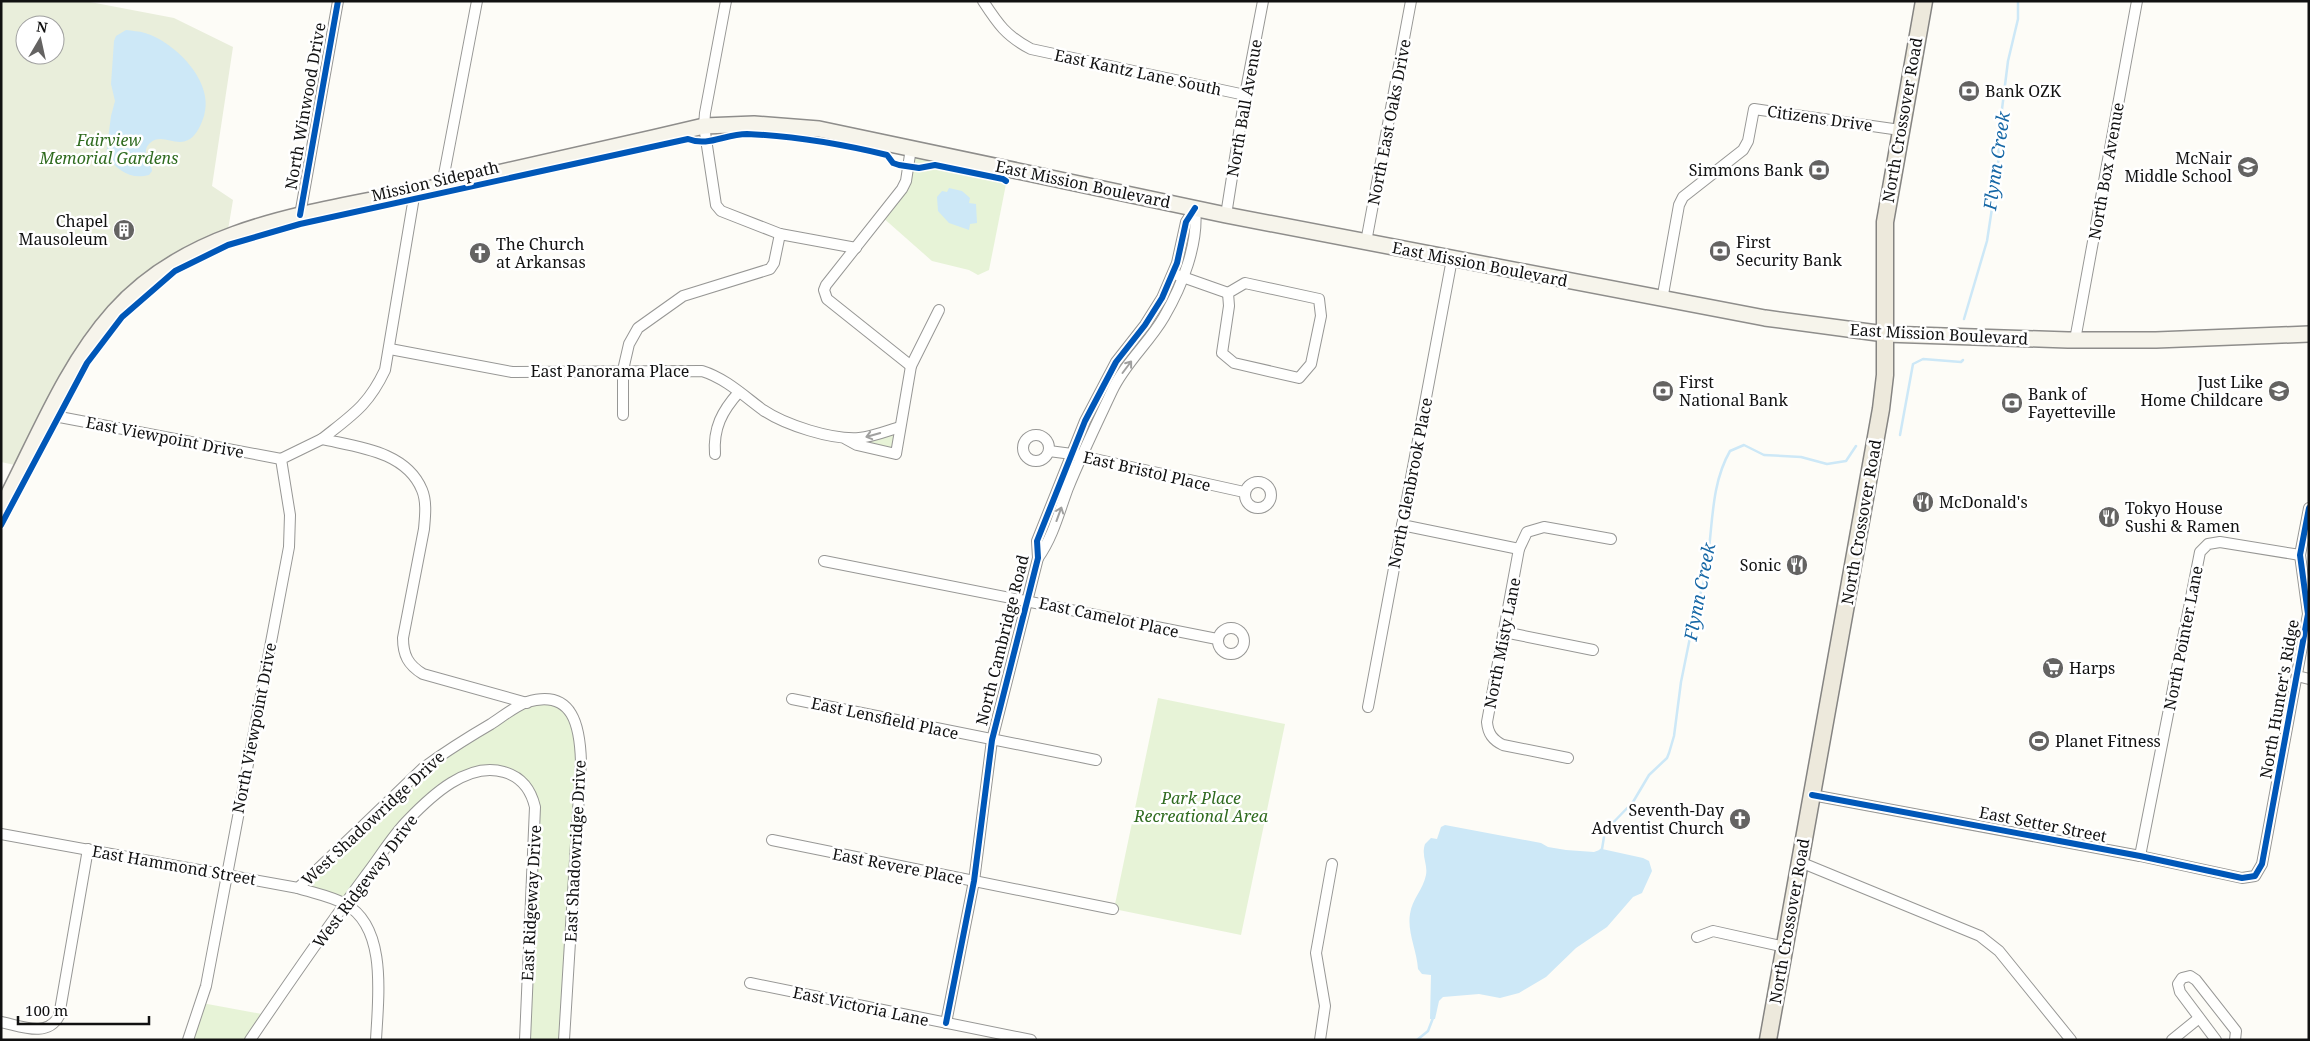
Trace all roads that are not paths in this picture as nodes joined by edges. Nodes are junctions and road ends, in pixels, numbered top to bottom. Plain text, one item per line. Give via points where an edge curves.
1 (338, 1) edge
2 (477, 1) edge
3 (726, 1) edge
4 (983, 1) edge
5 (1263, 1) edge
6 (1411, 1) edge
7 (1924, 1) edge
8 (2137, 1) edge
9 (1245, 95) junction
10 (704, 126) junction
11 (1900, 130) junction
12 (911, 148) junction
13 (442, 185) junction
14 (415, 191) junction
15 (1195, 208) junction
16 (300, 215) junction
17 (1226, 215) junction
18 (780, 234) junction
19 (1366, 242) junction
20 (856, 248) junction
21 (1452, 259) junction
22 (1178, 276) junction
23 (1228, 294) junction
24 (1662, 300) junction
25 (939, 310) dead end
26 (1885, 334) junction
27 (2309, 334) edge
28 (2075, 340) junction
29 (390, 348) junction
30 (911, 366) junction
31 (623, 370) junction
32 (739, 392) junction
33 (49, 415) junction
34 (623, 415) dead end
35 (900, 427) junction
36 (322, 438) junction
37 (845, 438) junction
38 (1049, 451) dead end
39 (715, 454) dead end
40 (1077, 455) junction
41 (281, 459) junction
42 (1244, 492) dead end
43 (2309, 508) edge
44 (1, 509) edge
45 (1402, 525) junction
46 (1610, 539) dead end
47 (1519, 549) junction
48 (2300, 555) junction
49 (824, 560) dead end
50 (1027, 600) junction
51 (1504, 632) junction
52 (1218, 639) dead end
53 (1593, 650) dead end
54 (2297, 676) junction
55 (2309, 678) edge
56 (792, 699) dead end
57 (527, 703) junction
58 (1368, 707) dead end
59 (992, 740) junction
60 (1568, 758) dead end
61 (1096, 760) dead end
62 (512, 774) joint
63 (1812, 795) junction
64 (1, 834) edge
65 (772, 840) dead end
66 (88, 850) junction
67 (2140, 856) junction
68 (1800, 862) junction
69 (1332, 864) dead end
70 (2262, 864) joint
71 (227, 875) junction
72 (974, 881) junction
73 (298, 888) junction
74 (345, 904) junction
75 (1113, 909) dead end
76 (1697, 938) dead end
77 (1785, 947) junction
78 (750, 983) dead end
79 (2199, 1018) junction
80 (1, 1022) edge
81 (946, 1023) junction
82 (188, 1040) edge
83 (250, 1040) edge
84 (376, 1040) edge
85 (525, 1040) edge
86 (564, 1040) edge
87 (1031, 1040) edge
88 (1320, 1040) edge
89 (1768, 1040) edge
90 (2071, 1040) edge
91 (2172, 1040) edge
92 (2216, 1040) edge
93 (2235, 1040) edge

1 - 16 street, North Winwood Drive
2 - 13 street
3 - 10 street
4 - 9 street, East Kantz Lane South via 1012,39 1031,49
5 - 9 street, North Ball Avenue
6 - 19 street, North East Oaks Drive
7 - 11 main road, North Crossover Road
8 - 28 street, North Box Avenue
9 - 17 street, North Ball Avenue
10 - 12 main road, East Mission Boulevard via 796,126
10 - 13 main road, East Mission Boulevard
10 - 18 street via 716,205 721,211
11 - 24 street, Citizens Drive via 1754,109 1751,132 1743,150 1688,191 1679,205
11 - 26 main road, North Crossover Road via 1885,227
12 - 15 main road, East Mission Boulevard
12 - 20 street via 902,189
13 - 14 main road, East Mission Boulevard
14 - 16 main road, East Mission Boulevard
14 - 29 street
15 - 17 main road, East Mission Boulevard
15 - 22 street, North Cambridge Road via 1186,222
16 - 33 main road, East Mission Boulevard via 203,246 151,278 115,311 98,332
17 - 19 main road, East Mission Boulevard
18 - 20 street
18 - 31 street via 770,269 683,296 638,328 629,344
19 - 21 main road, East Mission Boulevard
20 - 30 street via 826,285 824,295
21 - 24 main road, East Mission Boulevard
21 - 45 street, North Glenbrook Place
22 - 23 street
22 - 40 street, North Cambridge Road via 1116,362 1100,391
23 - 23 street via 1244,283 1319,299 1321,316 1311,364 1299,378 1234,363 1222,353
24 - 26 main road, East Mission Boulevard via 1737,314
25 - 30 street
26 - 28 main road, East Mission Boulevard
26 - 63 main road, North Crossover Road via 1881,409
27 - 28 main road, East Mission Boulevard
29 - 31 street, East Panorama Place via 512,372
29 - 36 street via 385,370 369,400
30 - 35 street
31 - 32 street, East Panorama Place via 702,371
31 - 34 street
32 - 37 street, East Panorama Place via 780,421
32 - 39 street via 719,420
33 - 41 street, East Viewpoint Drive
33 - 44 main road, East Mission Boulevard
35 -> 37 street, East Panorama Place via 860,438
35 - 37 street, East Panorama Place via 896,454 857,445
36 - 41 street
36 - 57 street via 376,450 396,460 413,475 423,491 424,529 403,638 406,660 423,674
38 - 40 street, East Bristol Place
40 - 42 street, East Bristol Place
40 - 50 street, North Cambridge Road via 1037,541 1038,558
41 - 71 street, North Viewpoint Drive via 290,515 289,547
43 - 48 street, North Hunter's Ridge
45 - 47 street
45 - 58 street, North Glenbrook Place
46 - 47 street via 1544,527 1527,532
47 - 51 street, North Misty Lane
48 - 54 street, North Hunter's Ridge via 2308,614
48 - 67 street, North Pointer Lane via 2220,542 2208,544 2200,552
49 - 50 street, East Camelot Place
50 - 52 street, East Camelot Place
50 - 59 street, North Cambridge Road
51 - 53 street
51 - 60 street, North Misty Lane via 1486,722 1491,737 1503,745
54 - 55 street
54 - 70 street, North Hunter's Ridge
56 - 59 street, East Lensfield Place
57 - 73 street, West Shadowridge Drive via 423,768
57 - 86 street, East Shadowridge Drive via 559,701 572,712 580,742
59 - 61 street, East Lensfield Place
59 - 72 street, North Cambridge Road
62 - 74 street, West Ridgeway Drive via 495,769 478,770 460,777 440,792 407,821
62 - 85 street, East Ridgeway Drive via 532,796 535,816
63 - 67 street, East Setter Street
63 - 68 main road, North Crossover Road
64 - 66 street, East Hammond Street
65 - 72 street, East Revere Place
66 - 71 street, East Hammond Street
66 - 80 street via 56,1022 40,1030
67 - 70 street, East Setter Street via 2242,878 2255,876
68 - 77 main road, North Crossover Road
68 - 90 street via 1980,936 1999,951
69 - 88 street via 1316,953 1325,1006
71 - 73 street, East Hammond Street
71 - 82 street, North Viewpoint Drive via 206,986
72 - 75 street, East Revere Place
72 - 81 street, North Cambridge Road
73 - 74 street, East Hammond Street
74 - 83 street, West Ridgeway Drive
74 - 84 street via 360,914 369,928 378,983
76 - 77 street via 1713,931
77 - 89 main road, North Crossover Road
78 - 81 street, East Victoria Lane
79 - 91 street
79 - 92 street
79 - 93 street via 2180,992 2178,984 2182,978 2190,976 2196,980 2236,1031
81 - 87 street, East Victoria Lane

